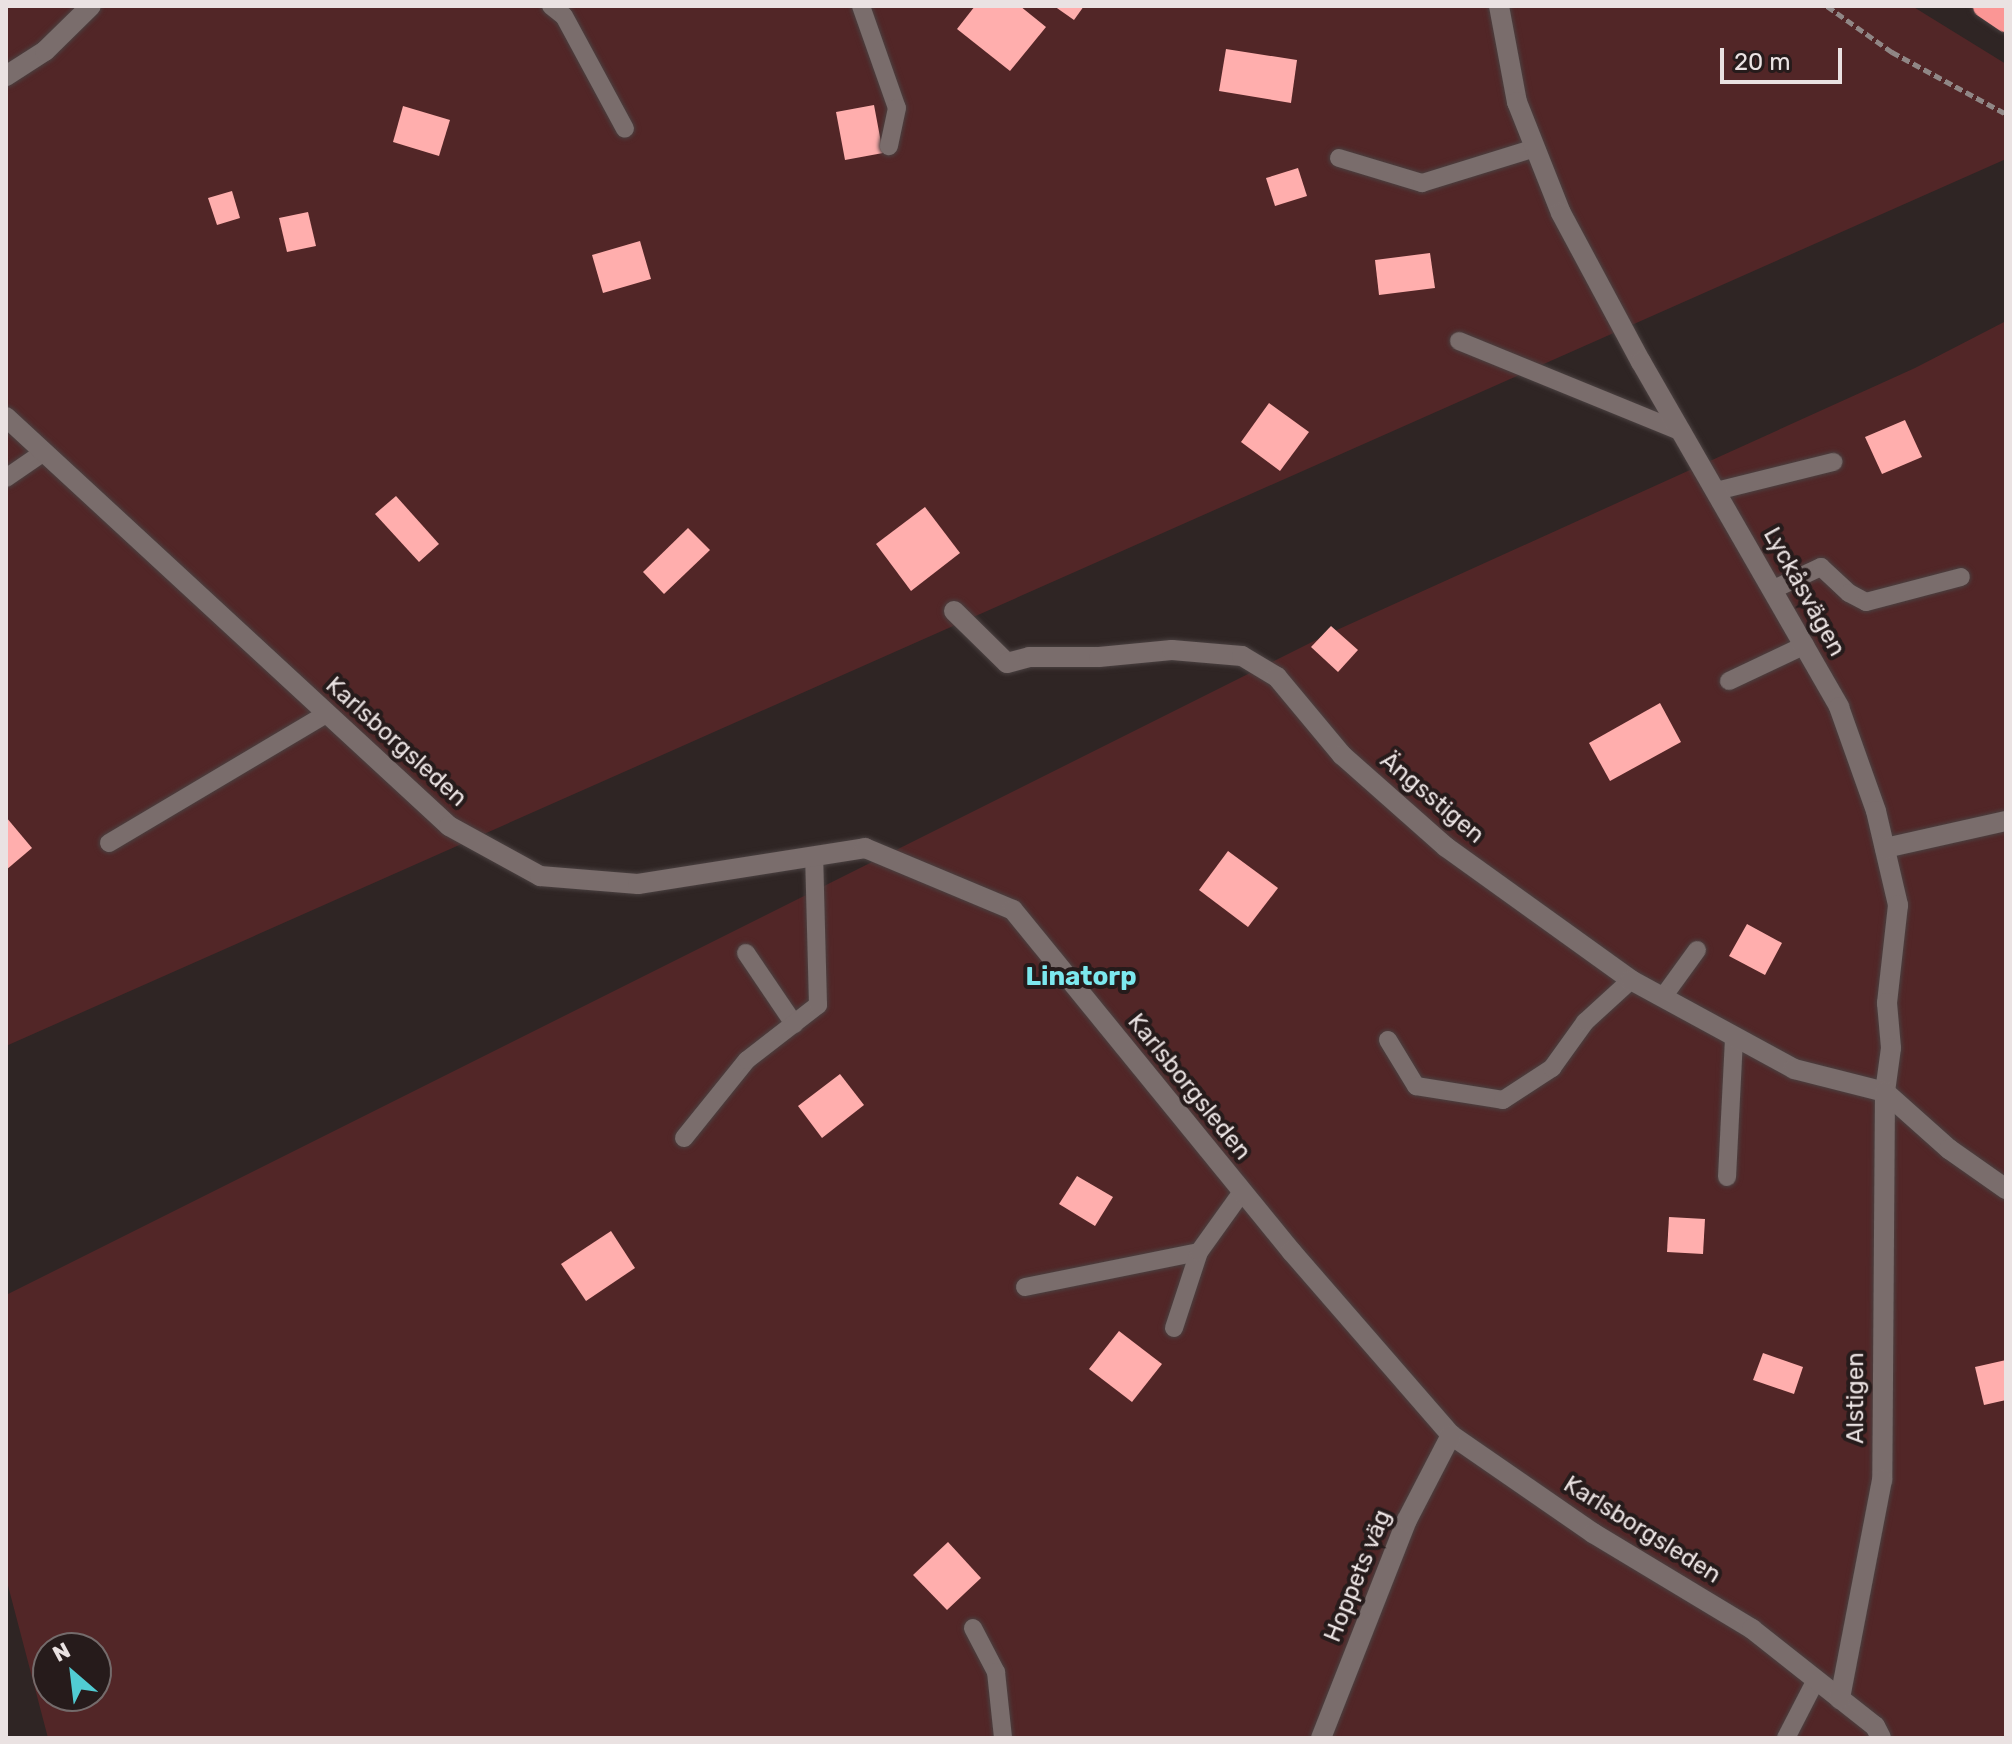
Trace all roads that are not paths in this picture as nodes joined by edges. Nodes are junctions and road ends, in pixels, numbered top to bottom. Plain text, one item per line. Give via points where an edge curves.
1 (91, 6) edge
2 (551, 6) edge
3 (861, 6) edge
4 (1499, 6) edge
5 (1985, 6) edge
6 (2006, 20) edge
7 (6, 76) edge
8 (625, 129) dead end
9 (889, 146) dead end
10 (1535, 148) junction
11 (1339, 158) dead end
12 (1459, 341) dead end
13 (6, 417) edge
14 (1682, 432) junction
15 (44, 452) junction
16 (1833, 462) dead end
17 (6, 478) edge
18 (1716, 491) junction
19 (1961, 577) dead end
20 (1774, 589) junction
21 (954, 611) dead end
22 (1805, 645) junction
23 (1729, 681) dead end
24 (326, 714) junction
25 (2006, 821) edge
26 (109, 843) dead end
27 (1885, 848) junction
28 (814, 856) junction
29 (1697, 950) dead end
30 (746, 953) dead end
31 (1631, 980) junction
32 (1663, 997) junction
33 (794, 1024) junction
34 (1734, 1037) junction
35 (1388, 1040) dead end
36 (1885, 1092) junction
37 (684, 1138) dead end
38 (1727, 1177) dead end
39 (2006, 1189) edge
40 (1242, 1192) junction
41 (1199, 1252) junction
42 (1025, 1287) dead end
43 (1174, 1328) dead end
44 (1451, 1435) junction
45 (973, 1628) dead end
46 (1816, 1680) junction
47 (1840, 1699) junction
48 (1003, 1738) edge
49 (1321, 1738) edge
50 (1786, 1738) edge
51 (1881, 1738) edge

1 - 7 street via 45,51
2 - 8 lane via 564,16
3 - 9 lane via 897,108
4 - 10 street, Lyckåsvägen via 1517,102
5 - 6 highway
10 - 11 lane via 1422,183
10 - 14 street, Lyckåsvägen via 1561,213
12 - 14 lane
13 - 15 street, Karlsborgsleden
14 - 18 street, Lyckåsvägen
15 - 17 lane
15 - 24 street, Karlsborgsleden
16 - 18 lane
18 - 20 street, Lyckåsvägen
19 - 20 lane via 1866,602 1821,567
20 - 22 street, Lyckåsvägen
21 - 31 street, Ängsstigen via 1007,663 1029,657 1172,650 1242,656 1277,677 1342,755 1446,847
22 - 23 lane
22 - 27 street, Lyckåsvägen via 1839,707
24 - 26 lane
24 - 28 street, Karlsborgsleden via 449,826 540,876 638,884
25 - 27 street
27 - 36 street, Lyckåsvägen via 1898,905 1887,1003 1891,1048
28 - 33 lane via 818,1005
28 - 40 street, Karlsborgsleden via 865,848 1013,910
29 - 32 lane
30 - 33 lane
31 - 32 street, Ängsstigen
31 - 35 lane via 1585,1022 1552,1068 1503,1100 1416,1086
32 - 34 street, Ängsstigen
33 - 37 lane via 747,1060
34 - 36 street, Ängsstigen via 1794,1069
34 - 38 lane
36 - 39 street via 1949,1149
36 - 47 street, Alstigen via 1882,1480
40 - 41 lane
40 - 44 street, Karlsborgsleden
41 - 42 lane
41 - 43 lane
44 - 46 street, Karlsborgsleden via 1593,1533 1752,1629
44 - 49 street, Hoppets väg via 1407,1520
45 - 48 lane via 996,1672
46 - 47 street, Karlsborgsleden
46 - 50 lane
47 - 51 street, Karlsborgsleden via 1875,1726

